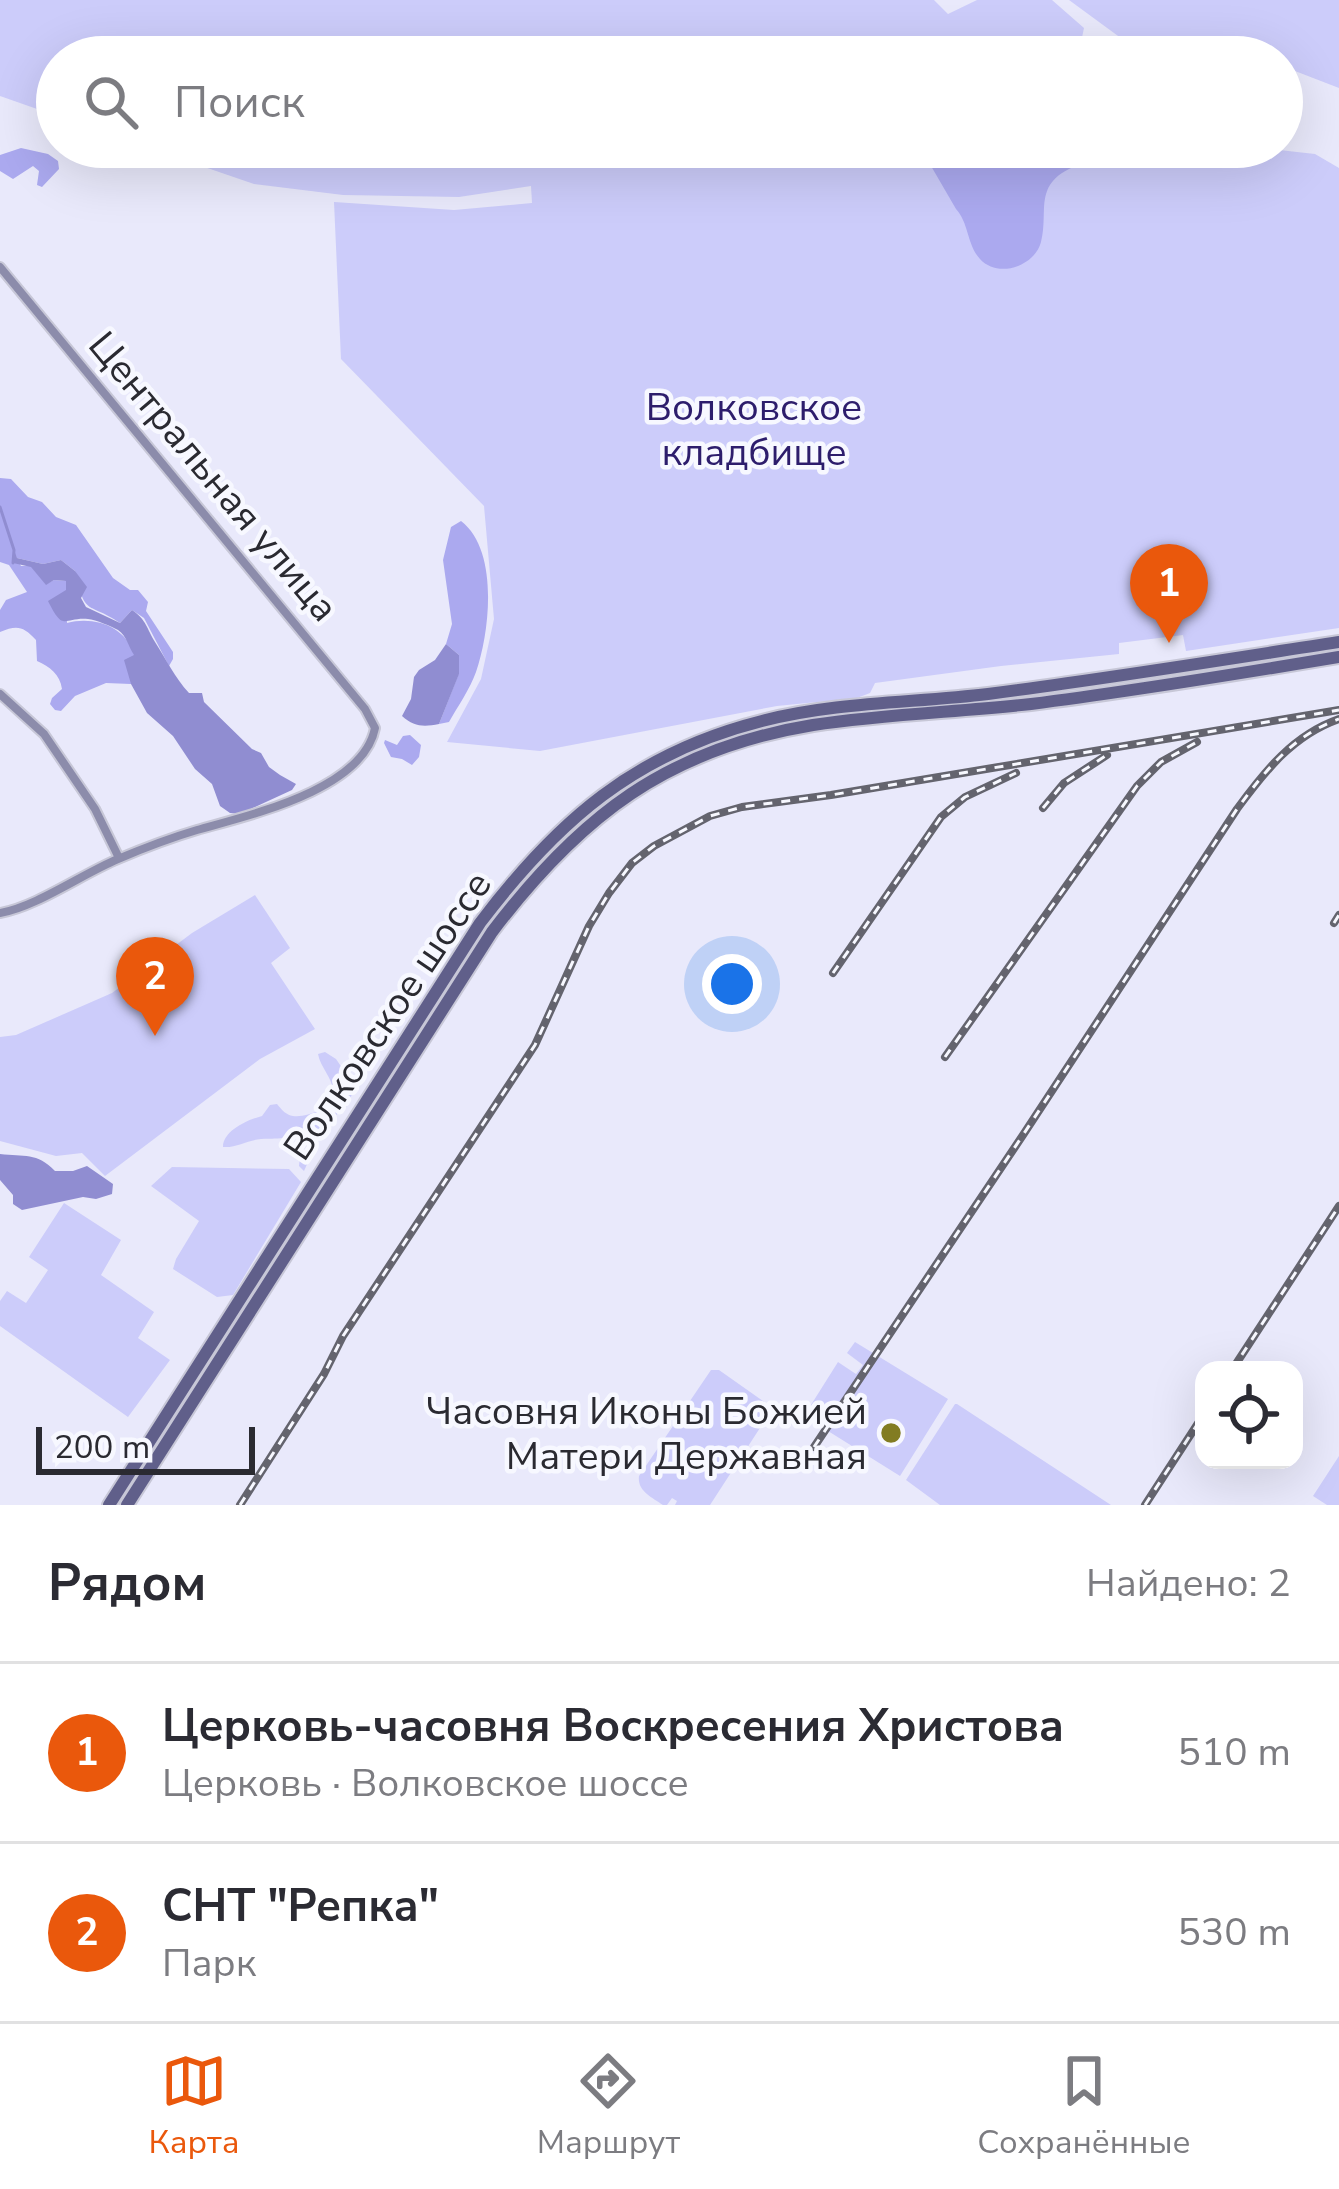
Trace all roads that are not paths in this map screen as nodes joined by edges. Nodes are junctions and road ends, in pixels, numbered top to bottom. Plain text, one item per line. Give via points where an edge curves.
1 (0, 267) edge
2 (1339, 642) edge
3 (1339, 657) edge
4 (0, 694) edge
5 (119, 858) junction
6 (0, 913) edge
7 (115, 1503) edge

1 - 5 street, Центральная улица via 376,728 356,763 311,791
2 - 7 main road, Волковское шоссе via 764,720 671,753 587,805 480,923
3 - 7 main road, Волковское шоссе via 1034,704 800,728 720,748 635,790 578,834 492,932
4 - 5 street via 44,734
5 - 6 street

